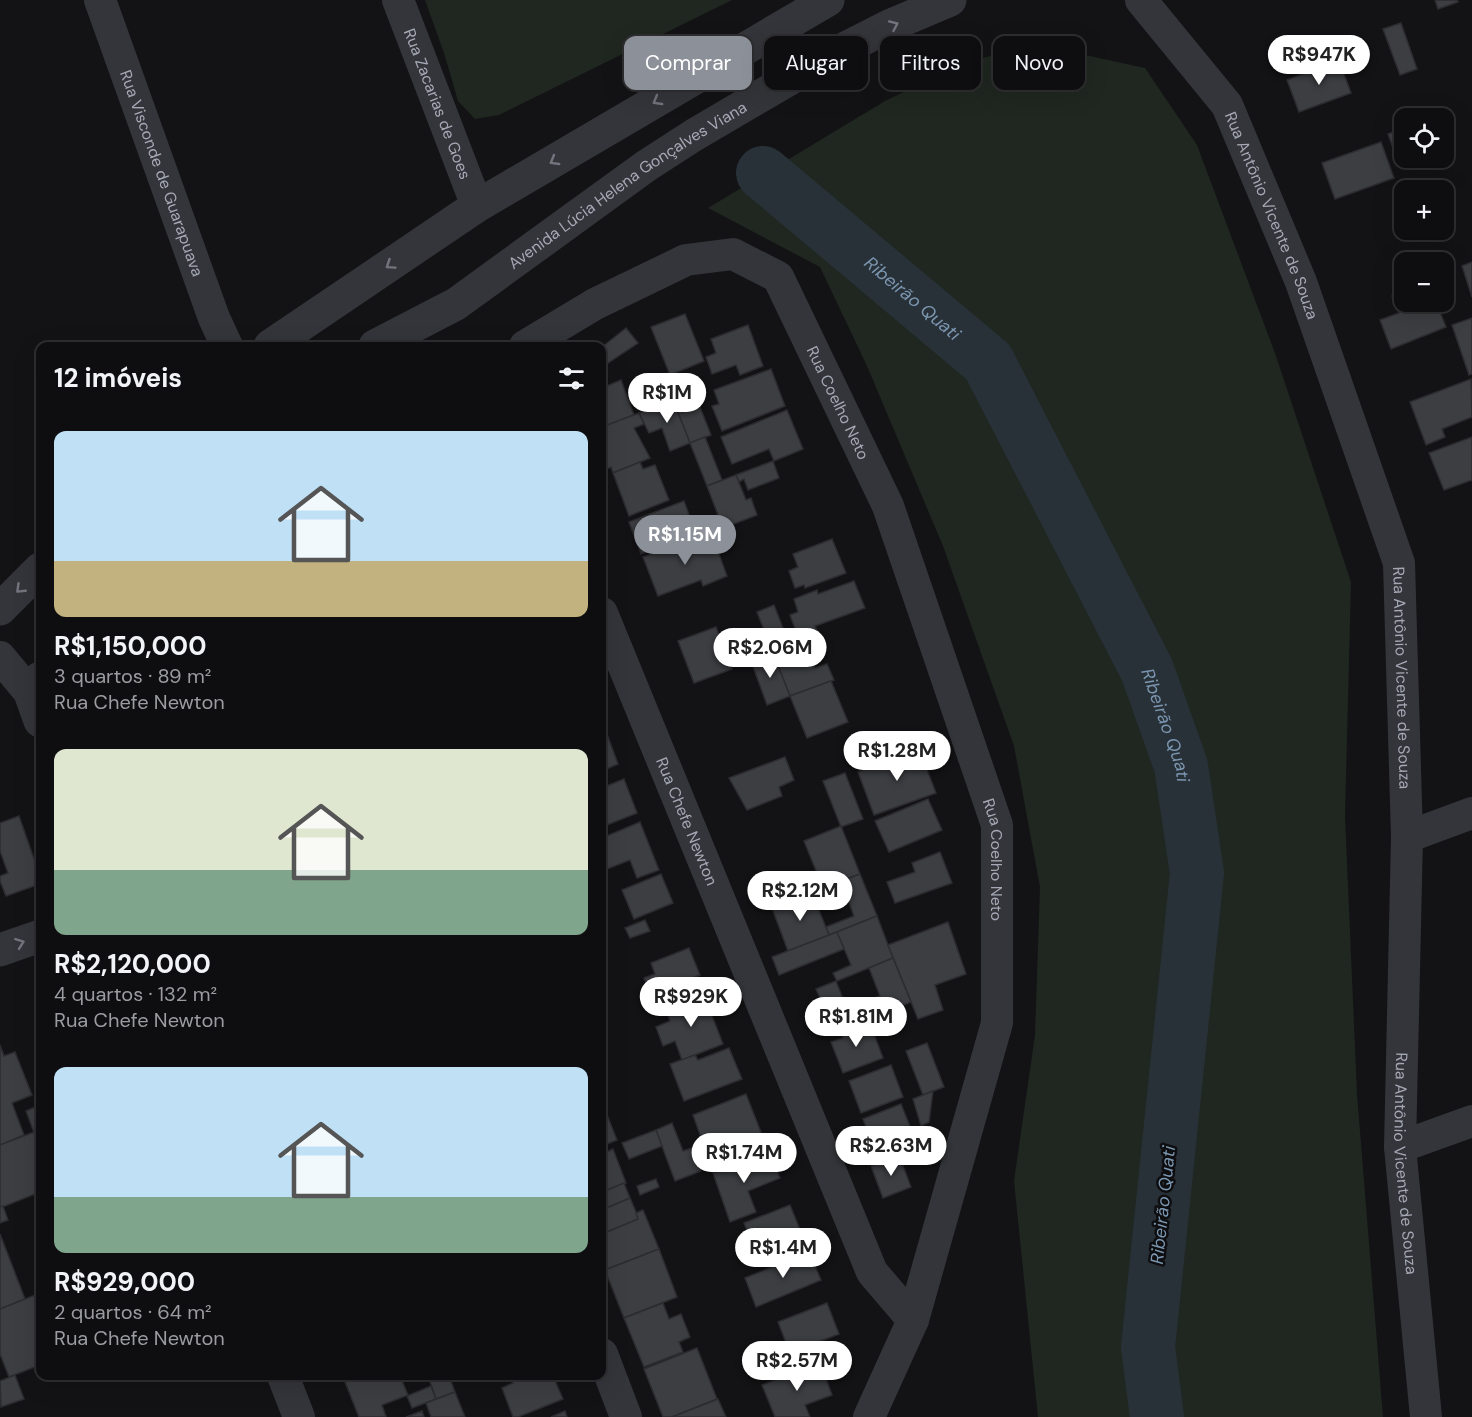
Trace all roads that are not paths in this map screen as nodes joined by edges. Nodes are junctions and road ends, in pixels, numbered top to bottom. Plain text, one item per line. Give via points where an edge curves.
1 (100, 0) edge
2 (398, 0) edge
3 (828, 0) edge
4 (950, 0) edge
5 (1141, 0) edge
6 (477, 207) junction
7 (456, 304) junction
8 (225, 342) edge
9 (276, 342) edge
10 (383, 342) edge
11 (432, 342) edge
12 (532, 342) edge
13 (36, 573) edge
14 (0, 609) edge
15 (606, 623) edge
16 (0, 657) edge
17 (36, 696) edge
18 (1472, 813) edge
19 (1407, 837) junction
20 (36, 937) edge
21 (0, 950) edge
22 (1472, 1121) edge
23 (1400, 1147) junction
24 (913, 1320) junction
25 (606, 1364) edge
26 (284, 1380) edge
27 (298, 1417) edge
28 (626, 1417) edge
29 (868, 1417) edge
30 (1426, 1417) edge

1 - 8 street, Rua Visconde de Guarapuava
2 - 6 street, Rua Zacarias de Goes
3 -> 6 street
7 -> 4 street, Avenida Lúcia Helena Gonçalves Viana via 703,129 822,60
5 - 19 street, Rua Antônio Vicente de Souza via 1227,105 1301,282 1399,563
6 -> 9 street
7 - 10 street, Avenida Lúcia Helena Gonçalves Viana
7 - 11 street
12 - 24 street, Rua Coelho Neto via 595,304 686,260 733,254 778,277 888,506 997,825 997,1023
13 -> 14 street
15 - 24 street, Rua Chefe Newton via 872,1272
16 - 17 street
18 - 19 street
19 - 23 street, Rua Antônio Vicente de Souza
21 -> 20 street
22 - 23 street
23 - 30 street, Rua Antônio Vicente de Souza
24 - 29 street, Rua Coelho Neto
25 - 28 street
26 - 27 street

